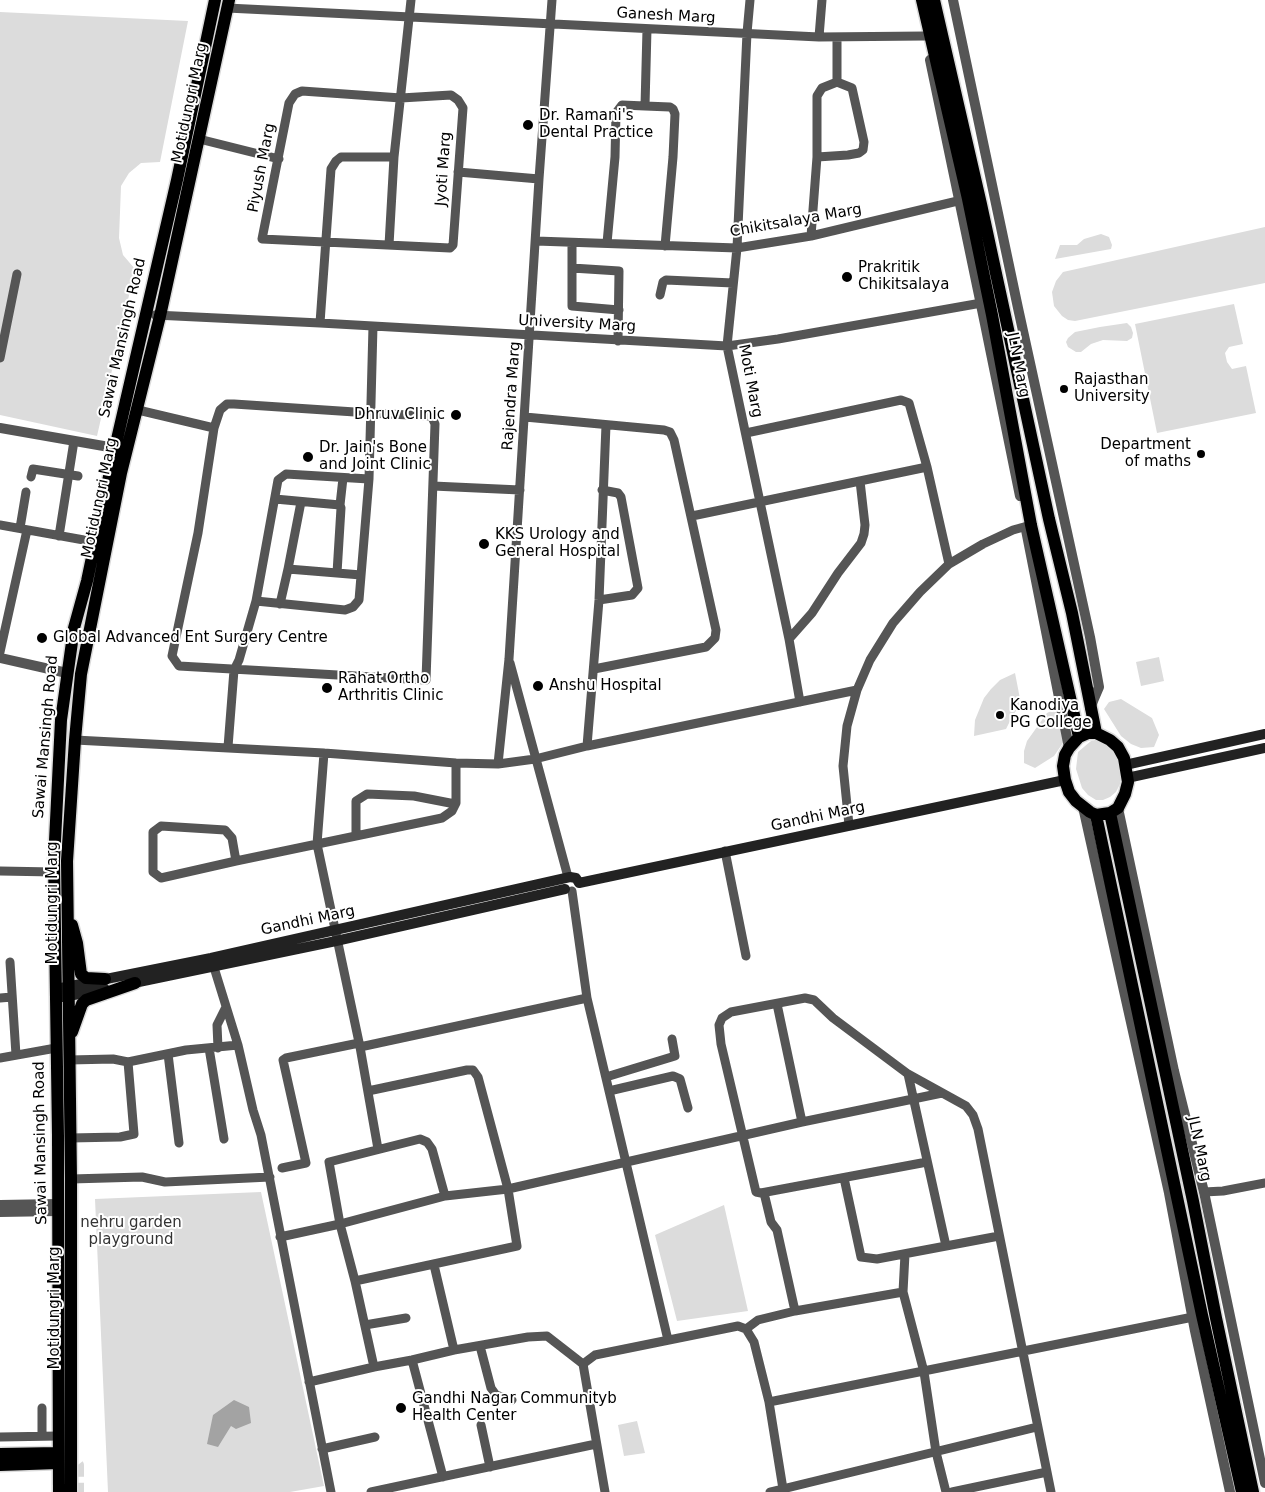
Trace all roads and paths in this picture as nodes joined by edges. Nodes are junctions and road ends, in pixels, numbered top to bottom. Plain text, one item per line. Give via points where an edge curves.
1 (215, 0) edge
2 (411, 0) edge
3 (552, 0) edge
4 (750, 0) edge
5 (822, 0) edge
6 (916, 0) edge
7 (922, 0) edge
8 (934, 0) edge
9 (954, 0) edge
10 (228, 4) edge
11 (410, 17) junction
12 (550, 24) junction
13 (646, 29) junction
14 (747, 33) junction
15 (819, 37) junction
16 (927, 37) junction
17 (836, 38) junction
18 (837, 82) junction
19 (401, 98) junction
20 (645, 106) junction
21 (199, 139) junction
22 (394, 157) junction
23 (817, 157) junction
24 (279, 159) junction
25 (458, 172) junction
26 (539, 179) junction
27 (963, 200) junction
28 (811, 236) junction
29 (536, 241) junction
30 (326, 242) junction
31 (572, 243) junction
32 (607, 243) junction
33 (389, 244) junction
34 (665, 246) junction
35 (737, 248) junction
36 (572, 268) junction
37 (17, 274) dead end
38 (734, 283) junction
39 (660, 295) dead end
40 (1002, 299) junction
41 (985, 302) junction
42 (619, 310) junction
43 (146, 314) junction
44 (160, 316) junction
45 (320, 322) junction
46 (373, 326) junction
47 (530, 335) junction
48 (618, 341) junction
49 (727, 346) junction
50 (0, 358) edge
51 (138, 410) junction
52 (370, 413) junction
53 (525, 417) junction
54 (606, 425) junction
55 (0, 428) edge
56 (214, 428) junction
57 (746, 433) junction
58 (74, 441) junction
59 (115, 448) junction
60 (927, 467) junction
61 (74, 475) junction
62 (31, 478) dead end
63 (343, 478) junction
64 (369, 479) junction
65 (860, 481) junction
66 (433, 486) junction
67 (520, 490) junction
68 (602, 490) junction
69 (26, 492) dead end
70 (274, 499) junction
71 (301, 502) junction
72 (759, 502) junction
73 (340, 505) junction
74 (692, 516) junction
75 (0, 525) edge
76 (1028, 526) junction
77 (24, 529) junction
78 (59, 536) junction
79 (95, 542) junction
80 (949, 564) junction
81 (288, 569) junction
82 (337, 573) junction
83 (361, 575) junction
84 (599, 600) junction
85 (256, 601) junction
86 (280, 604) junction
87 (789, 639) junction
88 (0, 652) edge
89 (0, 658) edge
90 (509, 659) junction
91 (594, 669) junction
92 (234, 670) junction
93 (67, 673) junction
94 (857, 690) junction
95 (800, 702) junction
96 (1090, 708) junction
97 (1096, 733) junction
98 (1265, 734) edge
99 (1079, 737) junction
100 (75, 740) junction
101 (587, 746) junction
102 (228, 748) junction
103 (1069, 748) junction
104 (1265, 748) edge
105 (324, 753) junction
106 (535, 759) junction
107 (456, 763) junction
108 (498, 764) junction
109 (1126, 772) junction
110 (1065, 780) junction
111 (455, 804) junction
112 (1083, 807) junction
113 (1114, 810) junction
114 (1096, 815) junction
115 (849, 825) junction
116 (356, 836) junction
117 (318, 844) junction
118 (725, 851) junction
119 (236, 861) junction
120 (0, 871) edge
121 (54, 872) junction
122 (568, 884) junction
123 (67, 917) junction
124 (336, 936) junction
125 (746, 956) dead end
126 (10, 962) dead end
127 (212, 962) junction
128 (104, 979) junction
129 (135, 983) junction
130 (69, 991) junction
131 (56, 994) junction
132 (12, 997) junction
133 (0, 998) edge
134 (587, 998) junction
135 (777, 1004) junction
136 (226, 1007) junction
137 (672, 1039) dead end
138 (69, 1040) junction
139 (359, 1044) junction
140 (238, 1045) junction
141 (56, 1048) junction
142 (214, 1048) junction
143 (168, 1054) junction
144 (16, 1055) junction
145 (0, 1058) edge
146 (69, 1060) junction
147 (128, 1062) junction
148 (908, 1074) junction
149 (606, 1077) junction
150 (368, 1091) junction
151 (609, 1091) junction
152 (942, 1093) junction
153 (914, 1100) junction
154 (688, 1108) dead end
155 (802, 1122) junction
156 (743, 1135) junction
157 (70, 1138) junction
158 (224, 1139) dead end
159 (178, 1143) dead end
160 (378, 1149) junction
161 (927, 1162) junction
162 (626, 1163) junction
163 (282, 1168) dead end
164 (270, 1177) junction
165 (71, 1178) junction
166 (844, 1178) junction
167 (1265, 1182) edge
168 (508, 1189) junction
169 (1204, 1192) junction
170 (764, 1193) junction
171 (445, 1196) junction
172 (0, 1205) edge
173 (58, 1207) junction
174 (0, 1212) edge
175 (340, 1224) junction
176 (999, 1236) junction
177 (280, 1237) junction
178 (946, 1246) junction
179 (905, 1254) junction
180 (434, 1266) junction
181 (355, 1281) junction
182 (903, 1292) junction
183 (795, 1311) junction
184 (1197, 1316) junction
185 (406, 1318) dead end
186 (365, 1325) junction
187 (746, 1329) junction
188 (668, 1340) junction
189 (480, 1346) junction
190 (454, 1350) junction
191 (1022, 1352) junction
192 (412, 1360) junction
193 (583, 1364) junction
194 (374, 1366) junction
195 (924, 1372) junction
196 (310, 1382) junction
197 (512, 1400) dead end
198 (769, 1402) junction
199 (42, 1408) dead end
200 (481, 1425) dead end
201 (1037, 1427) junction
202 (42, 1436) junction
203 (58, 1436) junction
204 (375, 1436) dead end
205 (0, 1437) edge
206 (596, 1444) junction
207 (322, 1449) junction
208 (936, 1452) junction
209 (0, 1454) edge
210 (58, 1458) junction
211 (0, 1465) edge
212 (490, 1467) junction
213 (1047, 1472) junction
214 (443, 1477) junction
215 (817, 1481) junction
216 (1265, 1483) edge
217 (996, 1487) edge
218 (783, 1489) junction
219 (59, 1492) edge
220 (71, 1492) edge
221 (331, 1492) edge
222 (371, 1492) edge
223 (605, 1492) edge
224 (770, 1492) edge
225 (820, 1492) edge
226 (946, 1492) edge
227 (952, 1492) edge
228 (1051, 1492) edge
229 (1230, 1492) edge
230 (1242, 1492) edge
231 (1254, 1492) edge

1 - 43 main road, Sawai Mansingh Road
2 - 11 street
3 - 12 street, Rajendra Marg
4 - 14 street, Moti Marg
5 - 15 street
6 - 16 main road
7 - 16 main road, JLN Marg
8 - 40 main road, JLN Marg
9 - 96 street via 1090,637 1099,687
10 - 11 street, Ganesh Marg
10 - 21 main road, Motidungri Marg
11 - 12 street, Ganesh Marg
11 - 19 street
12 - 13 street, Ganesh Marg
12 - 26 street, Rajendra Marg
13 - 14 street, Ganesh Marg
13 - 20 street
14 - 15 street, Ganesh Marg
14 - 35 street, Moti Marg
15 - 17 street, Ganesh Marg
16 - 17 street, Ganesh Marg
16 - 27 main road, JLN Marg
17 - 18 street
18 - 23 street via 822,88 817,96
18 - 23 street via 852,88 863,150 848,155
19 - 22 street
19 - 24 street, Piyush Marg via 295,94 289,103
19 - 25 street, Jyoti Marg via 451,95 458,100 462,108
20 - 32 street via 622,105 616,113
20 - 34 street via 670,107 675,114
21 - 24 street
21 - 44 main road, Motidungri Marg
22 - 30 street via 341,157 336,161 331,169
22 - 33 street
23 - 28 street
24 - 30 street, Piyush Marg via 262,239
25 - 26 street
25 - 33 street, Jyoti Marg via 453,245 450,248
26 - 29 street, Rajendra Marg
27 - 28 street, Chikitsalaya Marg
27 - 41 main road, JLN Marg
28 - 35 street, Chikitsalaya Marg
29 - 31 street, Chikitsalaya Marg
29 - 47 street, Rajendra Marg
30 - 33 street
30 - 45 street
31 - 32 street, Chikitsalaya Marg
31 - 36 street
32 - 34 street, Chikitsalaya Marg
34 - 35 street, Chikitsalaya Marg
35 - 38 street, Moti Marg
36 - 42 street via 572,306
36 - 42 street via 619,271
37 - 50 street
38 - 39 street via 666,280
38 - 49 street, Moti Marg
40 - 41 street, University Marg
40 - 96 main road, JLN Marg
41 - 49 street, University Marg via 778,340
41 - 76 main road, JLN Marg
42 - 48 street
43 - 44 street, University Marg
43 - 59 main road, Sawai Mansingh Road
44 - 45 street, University Marg
44 - 51 main road, Motidungri Marg
45 - 46 street, University Marg
46 - 47 street, University Marg
46 - 52 street
47 - 48 street, University Marg
47 - 53 street, Rajendra Marg
48 - 49 street, University Marg
49 - 57 street, Moti Marg
51 - 56 street
51 - 100 main road, Motidungri Marg via 121,473 81,674
52 - 56 street via 227,404 220,410
52 - 64 street
52 - 66 street via 432,417 435,424
53 - 54 street
53 - 67 street, Rajendra Marg
54 - 68 street
54 - 74 street via 670,432
55 - 58 street
56 - 92 street via 198,533 172,656 178,666
57 - 60 street via 901,400 909,403
57 - 72 street, Moti Marg
58 - 59 street
58 - 61 street
59 - 79 main road, Sawai Mansingh Road
60 - 65 street
60 - 80 street
61 - 62 street via 33,469
61 - 78 street
63 - 64 street
63 - 70 street via 286,474 278,480
63 - 73 street
64 - 83 street
65 - 72 street
65 - 87 street via 865,525 861,544 812,613
66 - 67 street
66 - 92 street via 426,680
67 - 90 street, Rajendra Marg
68 - 84 street
68 - 84 street via 618,493 621,497 638,588 632,596
69 - 77 street
70 - 71 street
70 - 85 street
71 - 73 street
71 - 81 street
72 - 74 street
72 - 87 street, Moti Marg
73 - 82 street
74 - 91 street via 715,638 706,647
75 - 77 street
76 - 80 street via 983,544
76 - 99 main road, JLN Marg
76 - 103 street
77 - 78 street
77 - 88 street
78 - 79 street
79 - 93 main road, Sawai Mansingh Road via 74,628
80 - 94 street via 893,623 870,660
81 - 82 street
81 - 86 street
82 - 83 street
83 - 86 street via 359,600 345,610
84 - 91 street
85 - 86 street
85 - 92 street via 240,660
87 - 95 street, Moti Marg
89 - 93 street
90 - 106 street
90 - 108 street, Rajendra Marg
91 - 101 street
92 - 102 street
93 - 121 main road, Sawai Mansingh Road via 58,766
94 - 95 street
94 - 115 street via 847,726 843,766
95 - 101 street
96 - 97 main road, JLN Marg
97 - 99 main road
97 - 109 main road via 1118,747
98 - 109 main road
99 - 103 main road
100 - 102 street
100 - 123 main road, Motidungri Marg via 67,861
101 - 106 street
102 - 105 street
103 - 110 main road via 1063,766
104 - 109 main road
105 - 107 street
105 - 117 street
106 - 108 street
106 - 122 street
107 - 108 street
107 - 111 street
109 - 113 main road via 1125,794
110 - 112 main road via 1069,792
110 - 115 main road, Gandhi Marg
111 - 116 street via 452,811 442,818
111 - 116 street via 414,796 367,794 356,801
112 - 114 main road
112 - 184 street
113 - 114 main road
113 - 169 street
113 - 231 main road, JLN Marg
114 - 184 main road, JLN Marg
115 - 118 main road, Gandhi Marg
116 - 117 street
117 - 119 street
117 - 124 street
118 - 122 main road, Gandhi Marg via 578,883 576,890
118 - 125 street
119 - 119 street via 232,838 225,830 161,826 153,832 153,872 161,878
120 - 121 street
121 - 131 main road, Sawai Mansingh Road
122 - 124 main road
122 - 134 street
123 - 128 main road via 77,943 81,974 86,978
123 - 130 main road, Motidungri Marg
124 - 127 main road
124 - 139 street
126 - 132 street
127 - 128 main road
127 - 129 main road
127 - 136 street
128 - 130 main road
129 - 130 main road
129 - 138 main road via 86,1000
130 - 131 main road
130 - 138 main road, Motidungri Marg
131 - 141 main road, Sawai Mansingh Road
132 - 133 street
132 - 144 street
134 - 139 street
134 - 149 street
135 - 148 street via 805,998 814,1000
135 - 155 street
135 - 156 street via 732,1012 722,1018 719,1025
136 - 140 street
136 - 142 street via 217,1025
137 - 149 street via 675,1056
138 - 146 main road, Motidungri Marg
139 - 150 street
139 - 163 street via 283,1060 306,1163
140 - 142 street
140 - 164 street
141 - 144 street
141 - 173 main road, Sawai Mansingh Road
142 - 143 street
142 - 158 street
143 - 147 street
143 - 159 street
144 - 145 street
146 - 147 street
146 - 157 main road, Motidungri Marg
147 - 157 street via 134,1134
148 - 152 street
148 - 153 street
149 - 151 street
150 - 160 street
150 - 168 street via 473,1070 478,1077
151 - 154 street via 673,1076 680,1079
151 - 162 street
152 - 153 street
152 - 176 street via 966,1106 973,1115
153 - 155 street
153 - 161 street
155 - 156 street
156 - 162 street
156 - 170 street via 756,1192
157 - 165 main road, Motidungri Marg
160 - 171 street via 420,1139 427,1142 432,1149
160 - 175 street via 329,1162
161 - 166 street
161 - 178 street
162 - 168 street
162 - 188 street
164 - 165 street via 165,1182 142,1177
164 - 177 street
165 - 220 main road, Motidungri Marg
166 - 170 street
166 - 179 street via 862,1257 877,1259
167 - 169 street
168 - 171 street
168 - 180 street via 517,1246
169 - 216 street
170 - 183 street via 770,1222 777,1230
171 - 175 street
172 - 173 street
173 - 174 street
173 - 203 main road, Sawai Mansingh Road
175 - 177 street
175 - 181 street
176 - 178 street
176 - 191 street
177 - 196 street
178 - 179 street
179 - 182 street
180 - 181 street
180 - 190 street
181 - 186 street
182 - 183 street
182 - 195 street
183 - 187 street via 758,1320
184 - 191 street
184 - 229 street
184 - 230 main road, JLN Marg
185 - 186 street
186 - 194 street
187 - 188 street via 738,1326
187 - 198 street via 754,1342
188 - 193 street via 595,1355
189 - 190 street
189 - 193 street via 547,1336
189 - 197 street via 491,1388 496,1396
190 - 192 street
191 - 195 street
191 - 201 street
192 - 194 street
192 - 214 street
193 - 206 street
194 - 196 street
195 - 198 street
195 - 208 street
196 - 207 street
198 - 218 street
199 - 202 street
200 - 212 street
201 - 208 street
201 - 213 street
202 - 203 street
202 - 205 street
203 - 210 main road, Sawai Mansingh Road
204 - 207 street
206 - 212 street
206 - 223 street
207 - 221 street
208 - 215 street
208 - 226 street
209 - 210 main road
210 - 211 main road
210 - 219 main road, Sawai Mansingh Road
212 - 214 street
213 - 217 street
213 - 228 street
214 - 222 street
215 - 218 street
215 - 225 street
217 - 227 street
218 - 224 street

